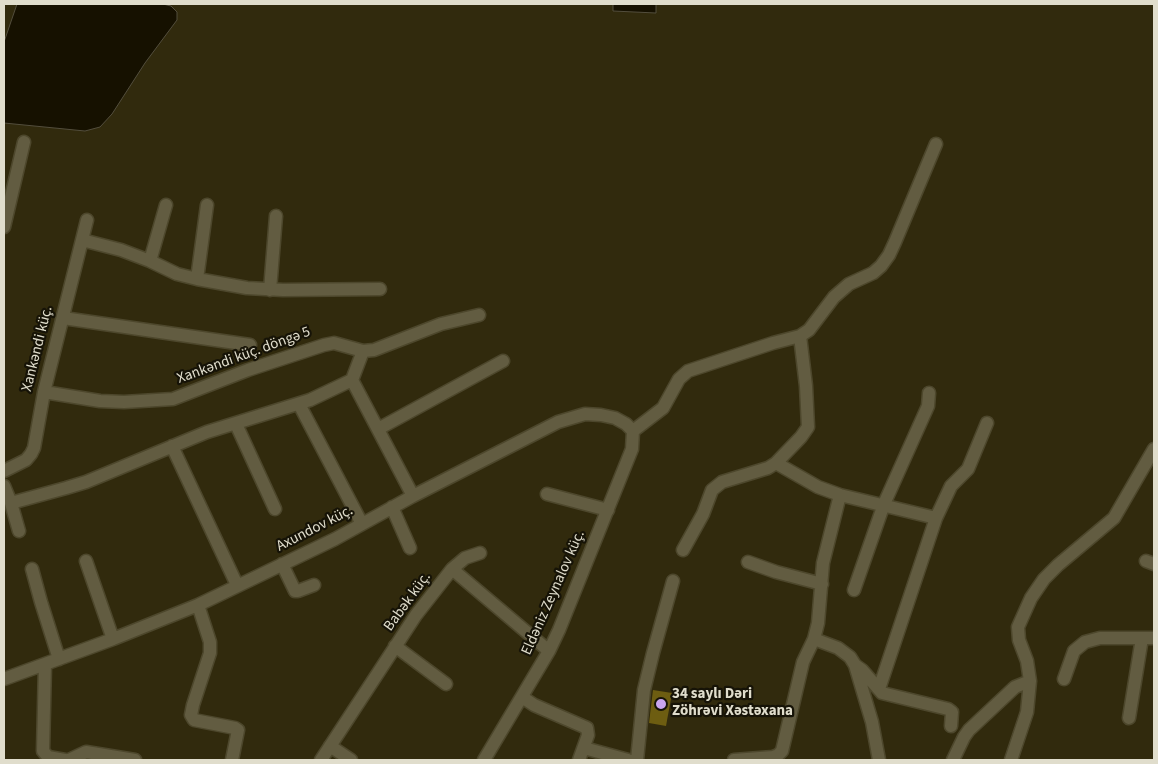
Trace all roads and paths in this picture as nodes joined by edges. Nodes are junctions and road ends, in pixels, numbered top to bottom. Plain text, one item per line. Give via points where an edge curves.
1 (24, 142) dead end
2 (936, 144) dead end
3 (166, 204) dead end
4 (207, 206) dead end
5 (276, 216) dead end
6 (87, 220) dead end
7 (4, 227) edge
8 (82, 240) junction
9 (150, 261) junction
10 (197, 279) junction
11 (380, 289) dead end
12 (270, 290) junction
13 (479, 315) dead end
14 (63, 318) junction
15 (800, 336) junction
16 (250, 345) dead end
17 (363, 351) junction
18 (503, 361) dead end
19 (352, 380) junction
20 (44, 392) junction
21 (929, 393) dead end
22 (299, 404) junction
23 (987, 423) dead end
24 (236, 424) junction
25 (378, 429) junction
26 (633, 431) junction
27 (172, 446) junction
28 (1154, 449) edge
29 (776, 464) junction
30 (4, 471) edge
31 (4, 486) edge
32 (547, 494) dead end
33 (840, 495) junction
34 (413, 496) junction
35 (11, 503) junction
36 (884, 504) junction
37 (275, 508) dead end
38 (392, 508) junction
39 (608, 510) junction
40 (936, 518) junction
41 (362, 524) junction
42 (19, 531) dead end
43 (410, 548) dead end
44 (683, 550) dead end
45 (480, 553) dead end
46 (86, 560) dead end
47 (748, 562) dead end
48 (282, 564) junction
49 (32, 568) dead end
50 (452, 569) junction
51 (673, 581) dead end
52 (822, 584) junction
53 (237, 585) junction
54 (314, 585) dead end
55 (854, 590) dead end
56 (198, 605) junction
57 (814, 638) junction
58 (1148, 638) edge
59 (113, 639) junction
60 (395, 646) junction
61 (549, 652) junction
62 (59, 659) junction
63 (45, 664) junction
64 (855, 665) junction
65 (4, 679) edge
66 (1064, 679) dead end
67 (1030, 681) junction
68 (446, 684) dead end
69 (879, 689) junction
70 (522, 696) junction
71 (1129, 718) dead end
72 (951, 726) dead end
73 (330, 746) junction
74 (584, 748) junction
75 (783, 758) edge
76 (65, 760) edge
77 (69, 760) edge
78 (135, 760) edge
79 (232, 760) edge
80 (321, 760) edge
81 (351, 760) edge
82 (484, 760) edge
83 (578, 760) edge
84 (628, 760) edge
85 (637, 760) edge
86 (734, 760) edge
87 (875, 760) edge
88 (952, 760) edge
89 (1011, 760) edge

1 - 7 street
2 - 15 street via 889,255 872,273 848,284 809,330
3 - 9 street
4 - 10 street
5 - 12 street
6 - 8 street, Xankəndi küç.
8 - 9 street
8 - 14 street, Xankəndi küç.
9 - 10 street
10 - 12 street
11 - 12 street
13 - 17 street, Xankəndi küç. döngə 5 via 441,324 374,350
14 - 16 street
14 - 20 street, Xankəndi küç.
15 - 26 street via 688,371 679,379 664,408
15 - 29 street via 808,426
17 - 19 street
17 - 20 street, Xankəndi küç. döngə 5 via 334,343 324,345 173,399 100,401
18 - 25 street
19 - 22 street
19 - 25 street
20 - 30 street, Xankəndi küç. via 31,454
21 - 36 street via 928,406
22 - 24 street
22 - 41 street
23 - 40 street via 968,469 951,486
24 - 27 street
24 - 37 street
25 - 34 street
26 - 34 street, Axundov küç. via 615,418 586,414 575,416
26 - 39 street, Eldəniz Zeynalov küç. via 632,449
27 - 35 street via 86,482
27 - 53 street
28 - 67 street via 1114,518 1058,565 1031,598 1018,627
29 - 33 street
29 - 44 street via 722,482 712,490
31 - 35 street
32 - 39 street
33 - 36 street
33 - 52 street via 823,563
34 - 38 street, Axundov küç.
35 - 42 street
36 - 40 street
36 - 55 street
38 - 41 street, Axundov küç.
38 - 43 street
39 - 61 street, Eldəniz Zeynalov küç.
40 - 69 street
41 - 48 street, Axundov küç.
45 - 50 street via 465,558
46 - 59 street
47 - 52 street
48 - 53 street, Axundov küç.
48 - 54 street via 295,591
49 - 62 street
50 - 60 street, Babək küç.
50 - 61 street, Babək küç.
51 - 85 street via 644,690
52 - 57 street
53 - 56 street, Axundov küç.
56 - 59 street, Axundov küç.
56 - 79 street via 210,642 210,653 191,715 194,720 238,730
57 - 64 street via 838,648
57 - 75 street via 803,662
58 - 66 street via 1100,638 1084,642 1074,651
58 - 71 street
59 - 62 street, Axundov küç.
60 - 68 street
60 - 73 street, Babək küç.
61 - 70 street, Eldəniz Zeynalov küç.
62 - 63 street, Axundov küç.
63 - 65 street, Axundov küç.
63 - 76 street via 43,750 48,757
64 - 69 street
64 - 87 street via 872,722
67 - 88 street via 1015,687 969,730
67 - 89 street via 1027,712
69 - 72 street via 882,693 948,709 952,712
70 - 74 street via 534,705 587,728
70 - 82 street, Eldəniz Zeynalov küç.
73 - 80 street, Babək küç.
73 - 81 street
74 - 83 street
74 - 84 street
75 - 86 street
77 - 78 street via 86,752

